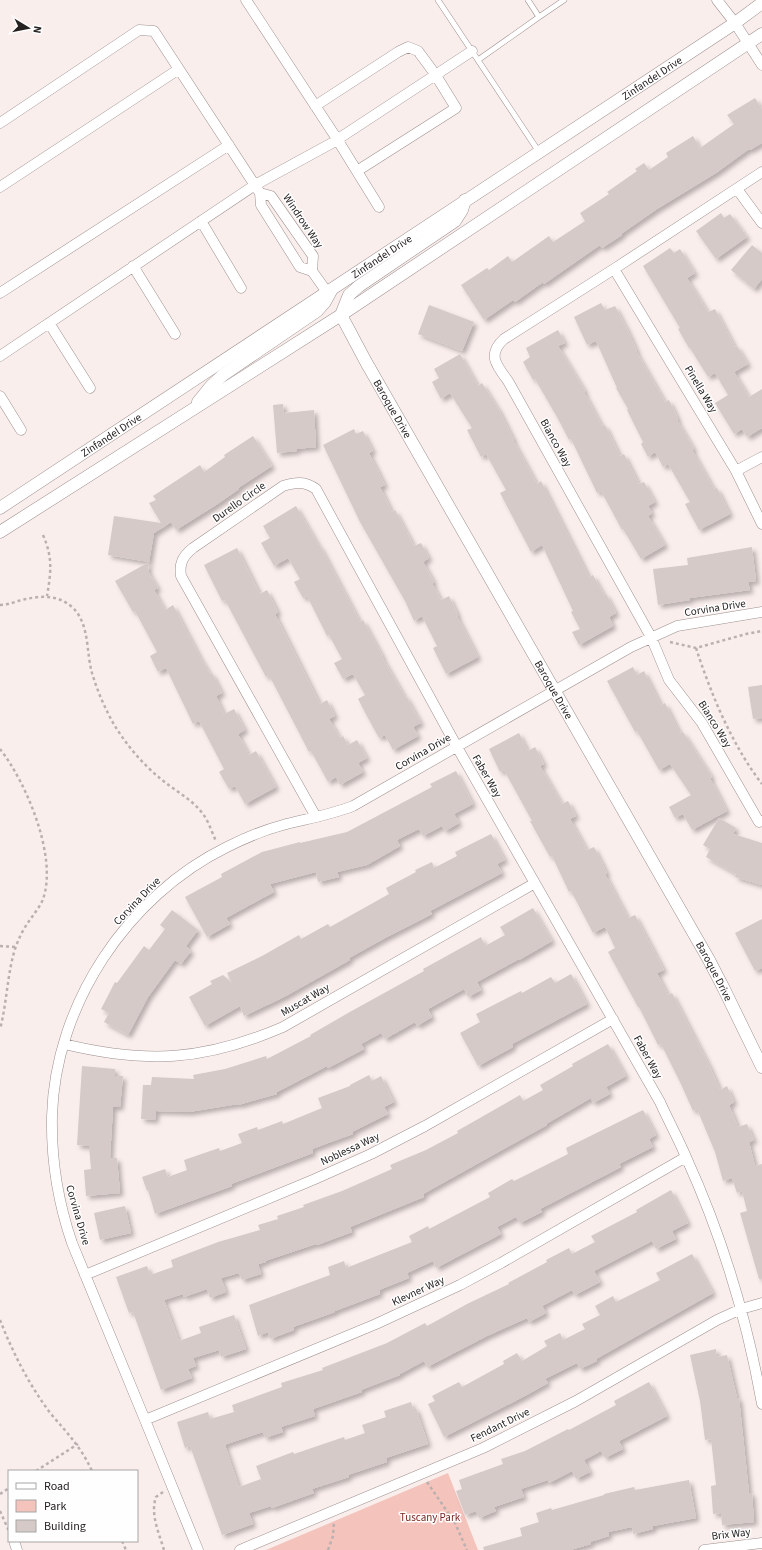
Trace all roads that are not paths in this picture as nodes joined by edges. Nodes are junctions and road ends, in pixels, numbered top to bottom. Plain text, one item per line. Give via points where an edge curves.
1 (438, 0) edge
2 (528, 0) edge
3 (564, 0) edge
4 (717, 0) edge
5 (252, 2) edge
6 (762, 3) edge
7 (539, 18) junction
8 (735, 23) junction
9 (762, 34) edge
10 (749, 44) junction
11 (472, 51) junction
12 (478, 60) junction
13 (762, 65) edge
14 (179, 69) junction
15 (435, 74) junction
16 (315, 106) junction
17 (0, 123) edge
18 (337, 139) junction
19 (229, 145) junction
20 (539, 152) junction
21 (357, 171) junction
22 (762, 172) edge
23 (0, 187) edge
24 (258, 189) junction
25 (737, 189) junction
26 (465, 200) junction
27 (379, 207) dead end
28 (200, 221) junction
29 (762, 223) edge
30 (133, 266) junction
31 (614, 269) junction
32 (312, 271) junction
33 (240, 288) dead end
34 (329, 290) junction
35 (0, 293) edge
36 (341, 315) junction
37 (49, 323) junction
38 (175, 334) dead end
39 (0, 356) edge
40 (90, 388) dead end
41 (0, 396) edge
42 (189, 412) junction
43 (20, 430) dead end
44 (762, 456) edge
45 (736, 471) junction
46 (0, 508) edge
47 (762, 524) edge
48 (0, 532) edge
49 (762, 612) edge
50 (651, 637) junction
51 (554, 691) junction
52 (457, 747) junction
53 (316, 817) junction
54 (762, 821) edge
55 (535, 883) junction
56 (613, 1019) junction
57 (64, 1044) junction
58 (762, 1067) edge
59 (686, 1157) junction
60 (85, 1275) junction
61 (762, 1303) edge
62 (741, 1310) junction
63 (762, 1404) edge
64 (146, 1420) junction
65 (762, 1542) edge
66 (198, 1550) edge
67 (240, 1550) edge
68 (704, 1550) edge

1 - 11 lane
2 - 7 lane
3 - 7 lane
4 - 8 street
5 - 16 street
6 - 8 street, Zinfandel Drive
7 - 12 lane
8 - 10 street
8 - 20 street, Zinfandel Drive
9 - 10 street, Zinfandel Drive
10 - 13 street
10 - 36 street, Zinfandel Drive
11 - 12 lane
11 - 15 street
12 - 20 lane
14 - 17 street via 154,32 139,30
14 - 19 street
14 - 23 street
15 - 16 street via 418,51 408,47
15 - 18 street
15 - 21 street via 456,108
16 - 18 street
18 - 21 street
18 - 24 street
19 - 24 street
19 - 35 street
20 - 26 street, Zinfandel Drive
21 - 27 street
22 - 25 street, Bianco Way
24 - 28 street
24 - 32 street via 261,205 300,267
24 - 32 street, Windrow Way via 272,196 313,256
25 - 29 street
25 - 31 street, Bianco Way
26 - 34 street, Zinfandel Drive
26 - 36 street via 455,221 359,286 349,296
28 - 30 street
28 - 33 street
30 - 37 street
30 - 38 street
31 - 45 street, Pinella Way
31 - 50 street, Bianco Way via 504,338 494,356 496,366 508,381
32 - 34 street
34 - 42 street via 325,302 317,311 223,375
34 - 46 street, Zinfandel Drive
36 - 42 street, Zinfandel Drive
36 - 51 street, Baroque Drive
37 - 39 street
37 - 40 street
41 - 43 street
42 - 48 street, Zinfandel Drive
44 - 45 street
45 - 47 street, Pinella Way
49 - 50 street, Corvina Drive via 677,626
50 - 51 street, Corvina Drive
50 - 54 street, Bianco Way via 669,680 696,713 759,822
51 - 52 street, Corvina Drive
51 - 58 street, Baroque Drive via 709,960
52 - 53 street, Corvina Drive via 353,806
52 - 53 street, Durello Circle via 316,489 300,482 283,486 188,552 180,567 181,576
52 - 55 street, Faber Way
53 - 57 street, Corvina Drive via 282,825 221,850 166,887 140,911 110,948 91,978
55 - 56 street, Faber Way
55 - 57 street, Muscat Way via 283,1027 240,1044 211,1052 156,1058 95,1052
56 - 59 street, Faber Way via 660,1102
56 - 60 street, Noblessa Way via 371,1154
57 - 60 street, Corvina Drive via 52,1115 52,1150 65,1221
59 - 62 street, Faber Way via 723,1251
59 - 64 street, Klevner Way via 460,1285 376,1324
60 - 64 street, Corvina Drive
61 - 62 street, Fendant Drive
62 - 63 street, Faber Way
62 - 67 street, Fendant Drive via 717,1320 576,1401 483,1448
64 - 66 street, Corvina Drive
65 - 68 street, Brix Way

